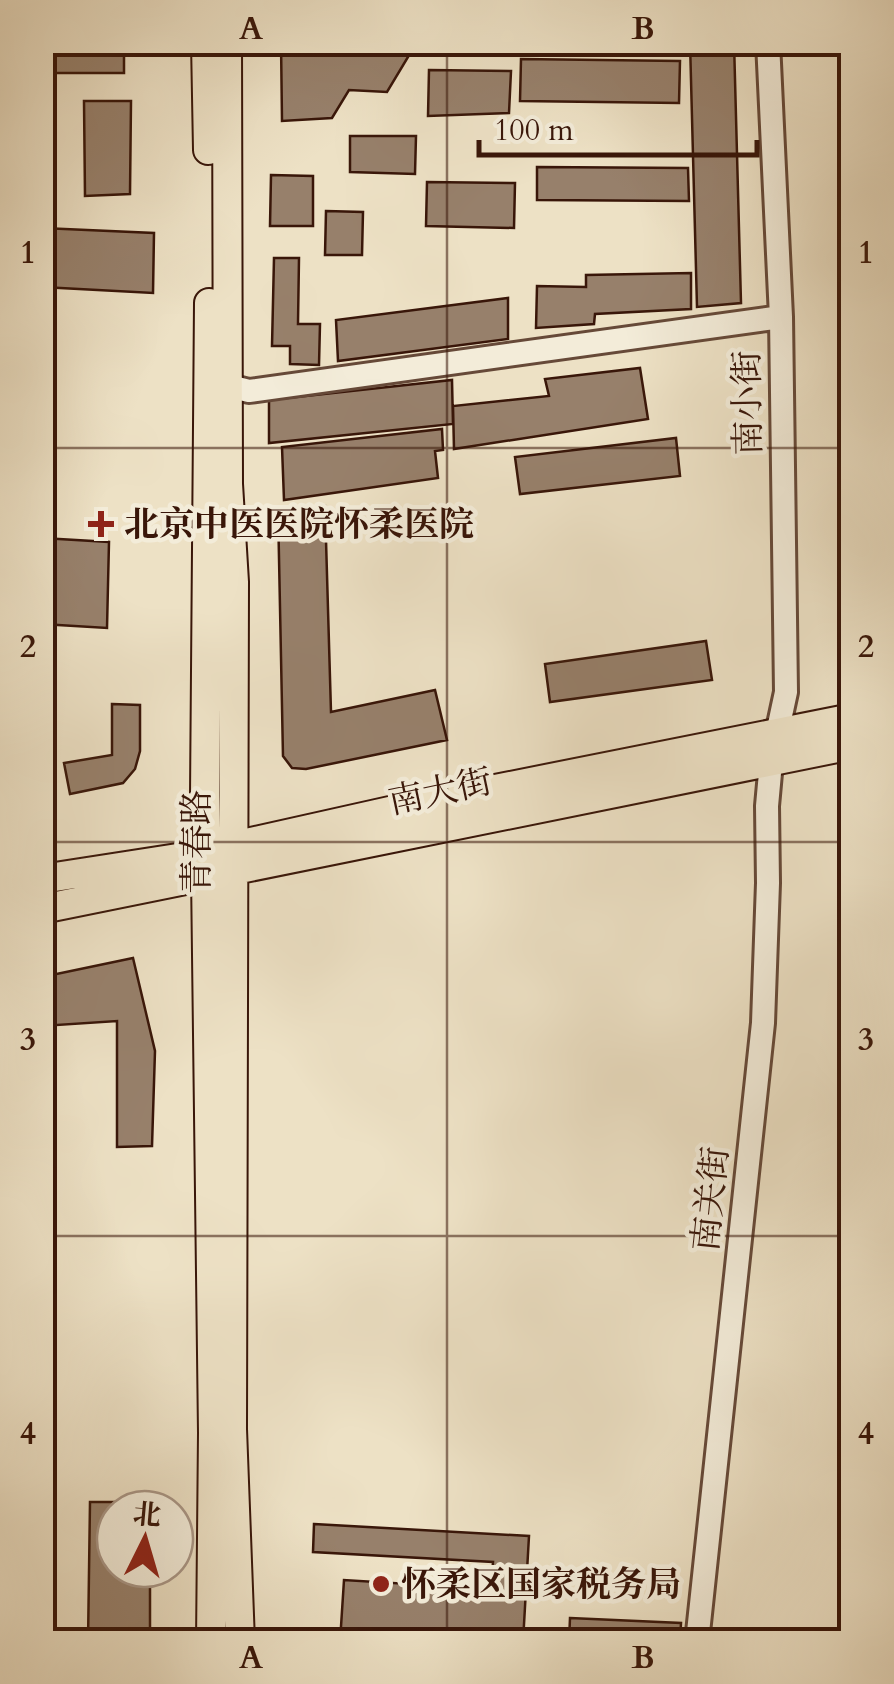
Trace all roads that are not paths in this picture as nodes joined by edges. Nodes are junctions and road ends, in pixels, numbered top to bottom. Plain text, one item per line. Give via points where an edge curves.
1 (206, 42) edge
2 (228, 42) edge
3 (768, 42) edge
4 (781, 317) junction
5 (230, 386) junction
6 (852, 718) edge
7 (778, 732) junction
8 (852, 745) edge
9 (771, 762) junction
10 (234, 857) junction
11 (206, 864) junction
12 (42, 878) edge
13 (42, 909) edge
14 (211, 1642) edge
15 (240, 1642) edge
16 (697, 1642) edge

1 - 11 main road, 青春路
2 - 5 main road, 青春路
3 - 4 street, 南小街
4 - 5 street via 249,390
4 - 7 street, 南小街 via 786,692
5 - 10 main road, 青春路
6 - 7 main road, 南大街
7 - 9 street, 南小街
7 - 10 main road, 南大街
8 - 9 main road, 南大街
9 - 10 main road, 南大街
9 - 16 street, 南关街 via 762,1023
10 - 11 main road, 南大街
10 - 15 main road, 青春路 via 232,1430
11 - 12 main road, 南大街
11 - 13 main road, 南大街
11 - 14 main road, 青春路

